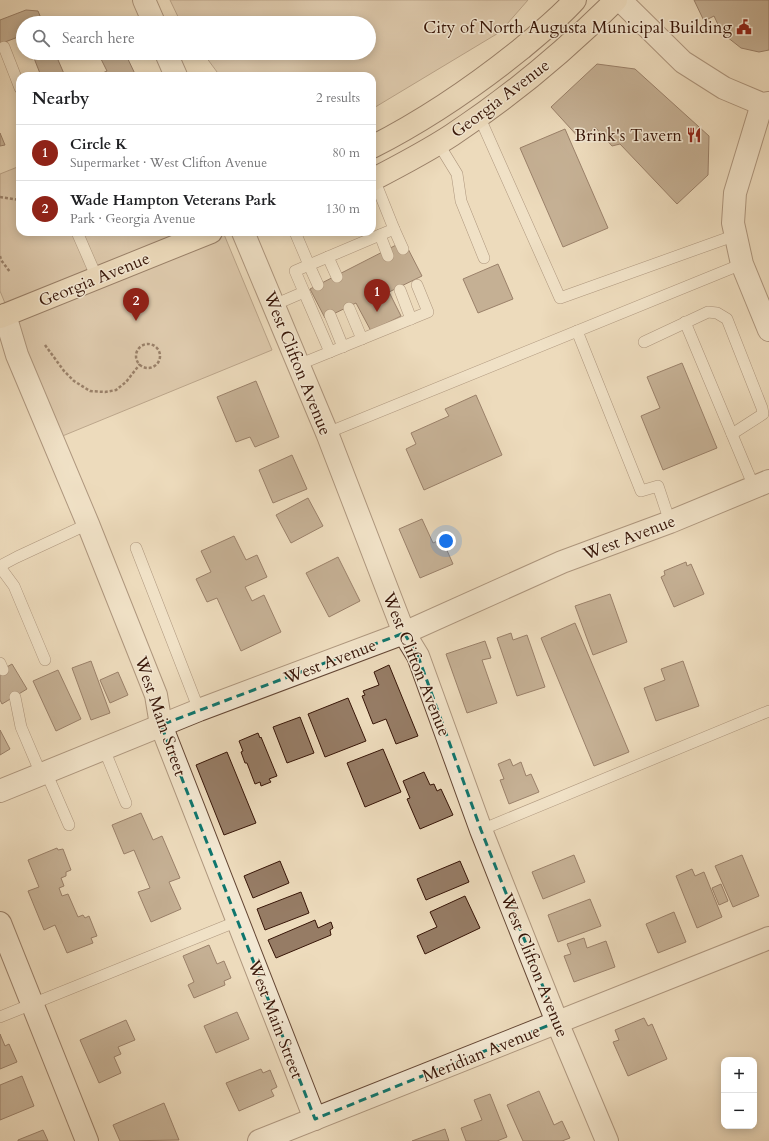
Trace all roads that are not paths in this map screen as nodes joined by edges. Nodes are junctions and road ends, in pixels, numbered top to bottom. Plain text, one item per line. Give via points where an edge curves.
1 (144, 0) edge
2 (575, 0) edge
3 (616, 0) edge
4 (620, 0) edge
5 (151, 16) edge
6 (4, 47) dead end
7 (169, 60) edge
8 (174, 72) edge
9 (16, 78) edge
10 (766, 103) edge
11 (479, 116) junction
12 (438, 143) junction
13 (376, 146) edge
14 (376, 177) edge
15 (376, 186) edge
16 (394, 229) junction
17 (380, 235) junction
18 (736, 235) junction
19 (79, 236) edge
20 (201, 236) edge
21 (245, 236) edge
22 (297, 236) edge
23 (403, 249) dead end
24 (388, 256) dead end
25 (328, 257) junction
26 (484, 258) dead end
27 (742, 264) junction
28 (310, 265) junction
29 (337, 277) dead end
30 (97, 278) junction
31 (318, 285) dead end
32 (417, 285) dead end
33 (400, 290) dead end
34 (304, 292) junction
35 (274, 305) junction
36 (349, 308) dead end
37 (2, 312) edge
38 (330, 315) dead end
39 (411, 319) junction
40 (685, 322) junction
41 (769, 330) edge
42 (577, 331) junction
43 (362, 339) junction
44 (644, 342) dead end
45 (343, 347) junction
46 (330, 352) junction
47 (298, 365) junction
48 (327, 434) junction
49 (732, 434) junction
50 (762, 484) edge
51 (670, 522) junction
52 (88, 524) junction
53 (136, 548) dead end
54 (0, 567) edge
55 (404, 633) junction
56 (45, 660) dead end
57 (15, 697) dead end
58 (199, 710) junction
59 (769, 711) edge
60 (161, 725) junction
61 (104, 749) junction
62 (43, 773) junction
63 (0, 791) edge
64 (126, 803) dead end
65 (69, 825) dead end
66 (481, 830) junction
67 (238, 921) junction
68 (2, 934) edge
69 (769, 938) edge
70 (33, 1003) junction
71 (0, 1016) edge
72 (557, 1022) junction
73 (315, 1119) junction
74 (87, 1141) edge
75 (259, 1141) edge
76 (607, 1141) edge

1 - 5 street
2 - 13 main road, Georgia Avenue via 496,69 436,111
3 - 11 main road, Georgia Avenue via 554,59
4 - 10 street via 683,62 724,88
6 - 9 lane
7 - 8 street
10 - 18 street via 735,193 733,223
11 - 12 main road, Georgia Avenue
11 - 18 lane via 560,298
12 - 14 main road, Georgia Avenue
12 - 26 lane via 457,174 461,200
15 - 16 lane
16 - 17 lane
16 - 23 lane
17 - 24 lane
17 - 25 lane
18 - 27 street
19 - 30 lane
20 - 30 main road, Georgia Avenue
21 - 35 street, West Clifton Avenue
22 - 28 lane
25 - 28 lane
25 - 29 lane
27 - 41 street
27 - 42 lane
28 - 31 lane
28 - 34 lane via 295,271
30 - 37 main road, Georgia Avenue
32 - 39 lane via 428,312
33 - 39 lane
34 - 35 lane
34 - 46 lane
35 - 47 street, West Clifton Avenue
36 - 43 lane
37 - 52 street, West Main Street via 17,355
38 - 45 lane
39 - 43 lane
40 - 44 lane
40 - 49 lane
40 - 49 lane via 708,312 717,313 727,319 763,414
42 - 48 lane
42 - 51 lane via 641,492 658,486
43 - 45 lane
45 - 46 lane
46 - 47 lane
47 - 48 street, West Clifton Avenue
48 - 55 street, West Clifton Avenue
49 - 50 lane
50 - 51 street, West Avenue
51 - 55 street, West Avenue via 562,562
52 - 54 lane
52 - 60 street, West Main Street via 156,695
53 - 58 lane
54 - 56 lane via 14,586
55 - 58 street, West Avenue
55 - 66 street, West Clifton Avenue via 418,656
57 - 62 lane via 21,727
58 - 60 street, West Avenue
59 - 66 lane
60 - 61 street, West Avenue
60 - 67 street, West Main Street
61 - 62 street, West Avenue
61 - 64 lane
62 - 63 street, West Avenue
62 - 65 lane
66 - 72 street, West Clifton Avenue
67 - 70 lane
67 - 73 street, West Main Street
68 - 70 street
69 - 72 street, Meridian Avenue
70 - 71 lane
70 - 74 street
72 - 73 street, Meridian Avenue
72 - 76 street, West Clifton Avenue
73 - 75 street, Meridian Avenue

